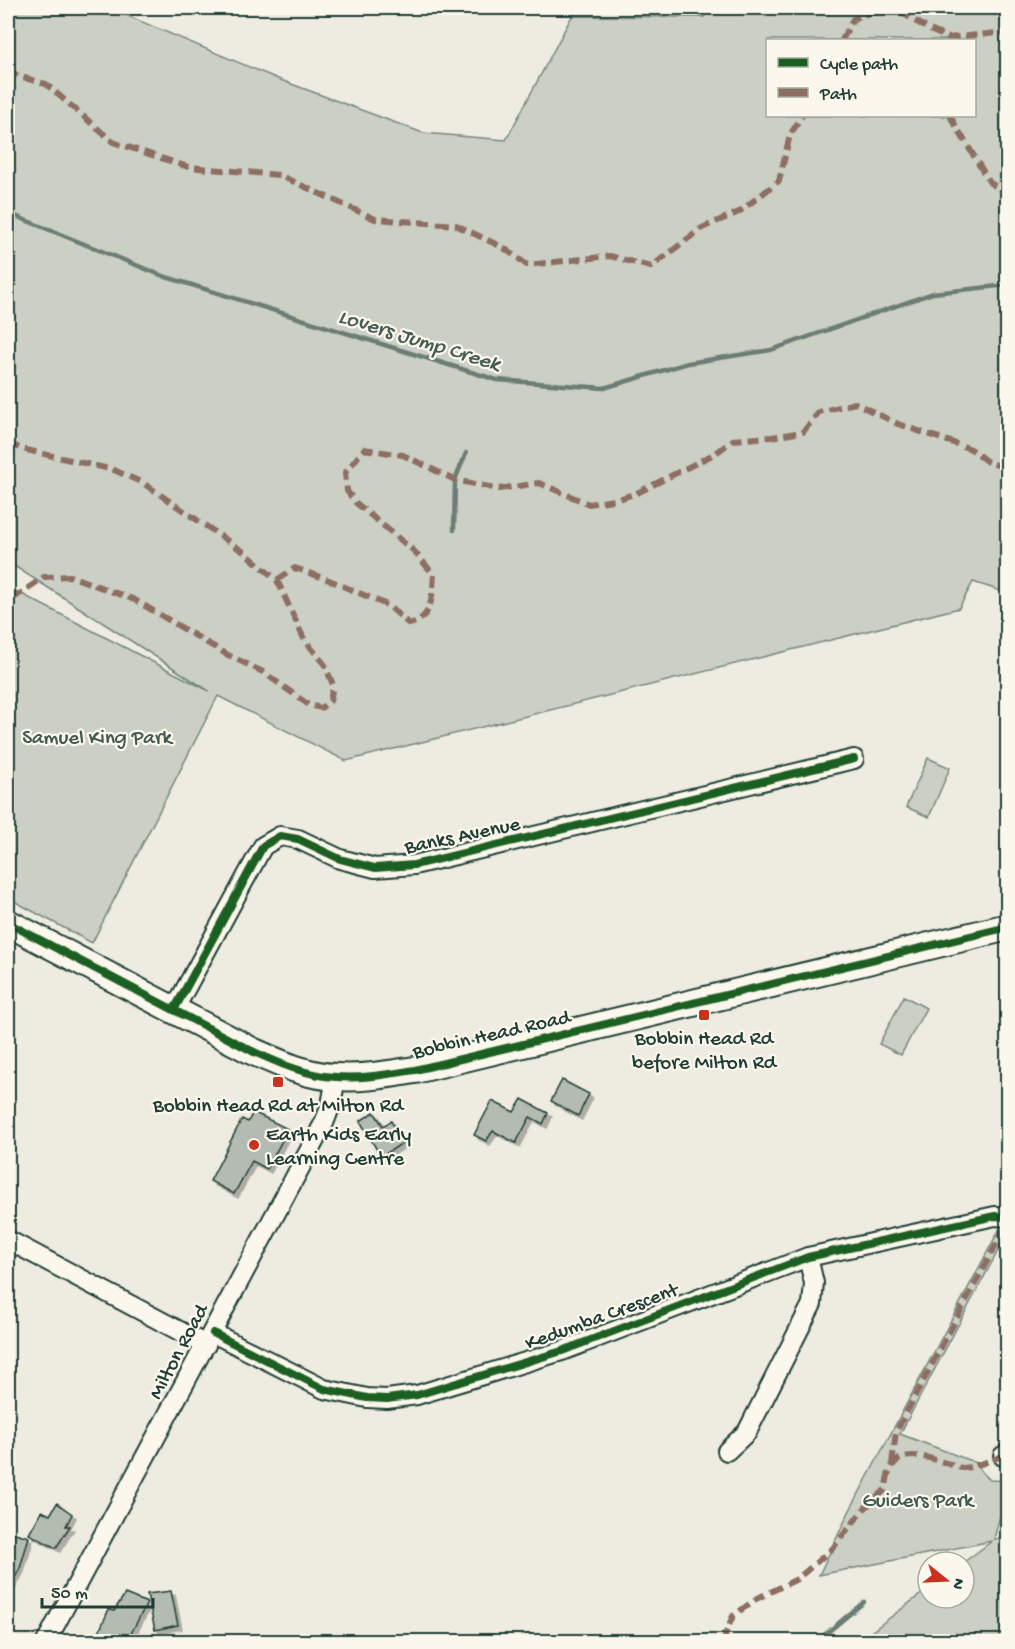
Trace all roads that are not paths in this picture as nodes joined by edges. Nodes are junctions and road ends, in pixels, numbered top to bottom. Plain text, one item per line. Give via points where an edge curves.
1 (855, 759) dead end
2 (8, 923) edge
3 (1008, 927) edge
4 (174, 1010) junction
5 (336, 1077) junction
6 (1008, 1217) edge
7 (8, 1240) edge
8 (808, 1257) junction
9 (209, 1339) junction
10 (727, 1451) dead end
11 (46, 1641) edge

1 - 4 street, Banks Avenue via 414,865 375,868 280,836 263,846
2 - 4 main road, Bobbin Head Road
3 - 5 main road, Bobbin Head Road via 415,1070
4 - 5 main road, Bobbin Head Road via 283,1065
5 - 9 street, Milton Road via 324,1123
6 - 8 street, Kedumba Crescent via 995,1216
7 - 9 street, Kedumba Crescent
8 - 9 street, Kedumba Crescent via 562,1351 417,1395 367,1398 324,1389
8 - 10 street via 814,1283 812,1305 747,1432
9 - 11 street, Milton Road

